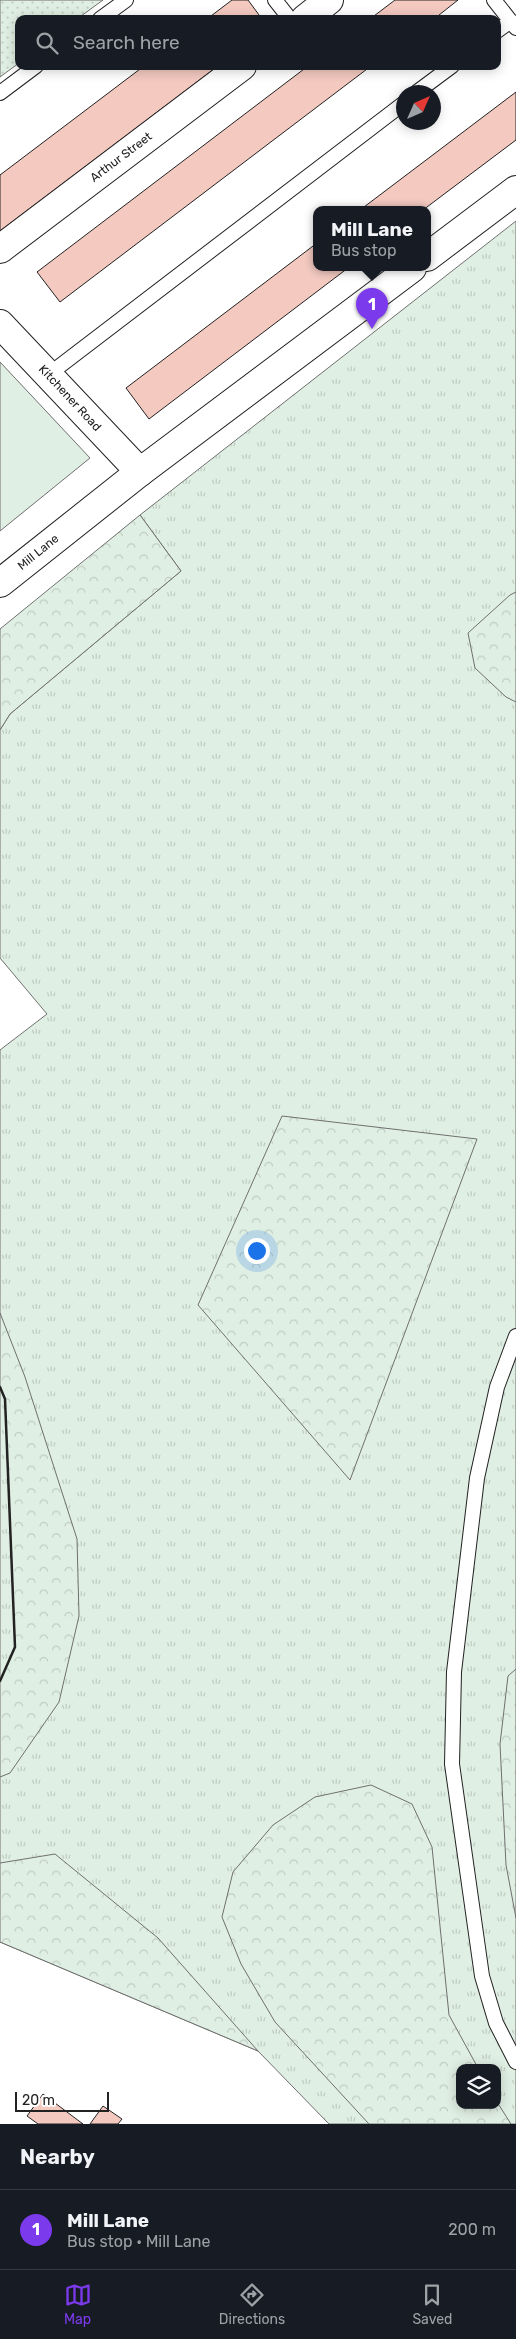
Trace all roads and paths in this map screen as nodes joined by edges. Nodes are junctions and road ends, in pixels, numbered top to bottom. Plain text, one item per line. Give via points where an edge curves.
1 (126, 0) edge
2 (275, 0) edge
3 (330, 0) edge
4 (494, 0) edge
5 (105, 15) edge
6 (287, 15) edge
7 (309, 15) edge
8 (513, 25) edge
9 (501, 30) edge
10 (31, 70) edge
11 (237, 70) edge
12 (447, 70) edge
13 (427, 85) edge
14 (0, 93) edge
15 (396, 109) edge
16 (516, 190) edge
17 (0, 249) edge
18 (431, 254) edge
19 (408, 271) edge
20 (0, 324) edge
21 (48, 375) junction
22 (140, 472) junction
23 (0, 584) edge
24 (516, 1336) edge
25 (516, 2062) edge

1 - 5 lane
2 - 6 lane
3 - 7 main road
4 - 8 lane
8 - 9 lane
10 - 14 lane
11 - 17 main road, Arthur Street
12 - 13 lane
15 - 21 lane
16 - 18 main road
19 - 22 main road, Mill Lane
20 - 21 main road, Kitchener Road
21 - 22 main road, Kitchener Road
22 - 23 main road, Mill Lane
24 - 25 lane via 497,1388 477,1478 454,1672 452,1764 482,1976 496,2023

